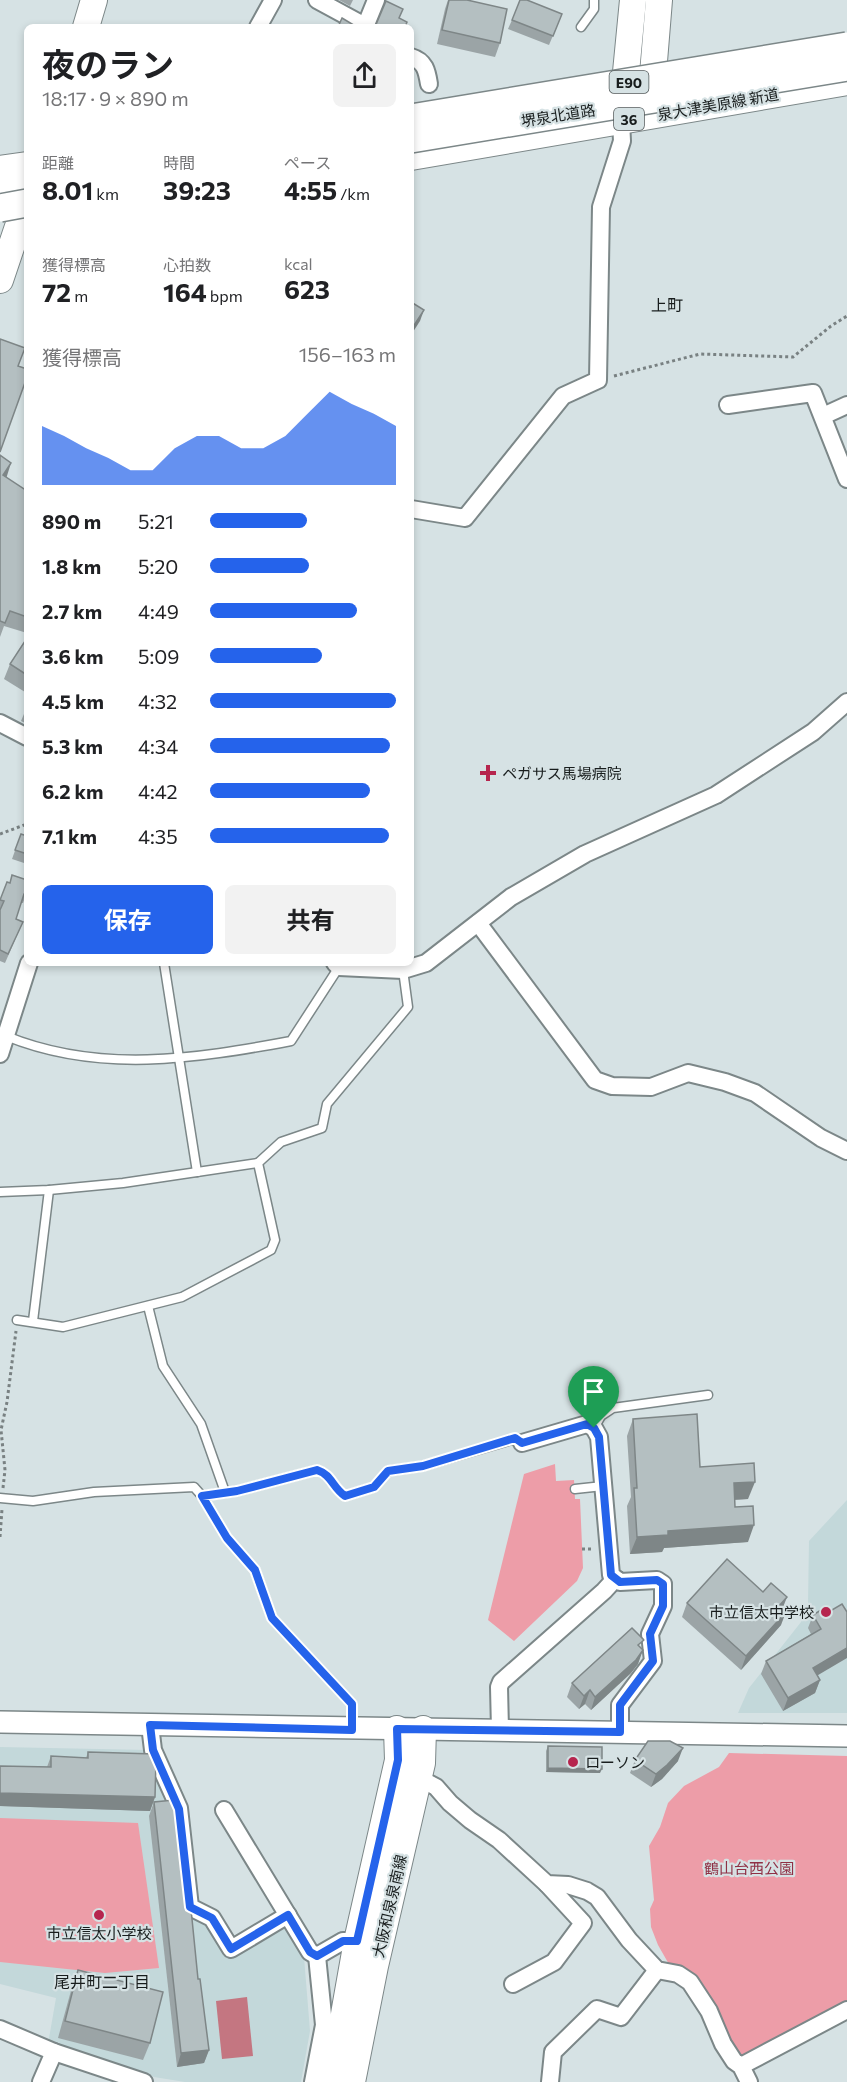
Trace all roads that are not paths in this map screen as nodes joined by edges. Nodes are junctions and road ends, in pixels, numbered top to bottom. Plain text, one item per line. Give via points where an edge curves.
1 (94, 0) edge
2 (273, 0) edge
3 (317, 0) edge
4 (376, 0) edge
5 (594, 0) edge
6 (633, 0) edge
7 (659, 0) edge
8 (87, 24) edge
9 (260, 24) edge
10 (360, 24) edge
11 (366, 24) edge
12 (581, 27) dead end
13 (847, 33) edge
14 (847, 46) edge
15 (414, 58) edge
16 (653, 65) junction
17 (847, 67) edge
18 (627, 69) junction
19 (847, 82) edge
20 (429, 84) dead end
21 (414, 104) edge
22 (649, 116) junction
23 (414, 118) edge
24 (621, 121) junction
25 (414, 139) edge
26 (414, 156) edge
27 (24, 166) edge
28 (0, 170) edge
29 (24, 182) edge
30 (0, 186) edge
31 (17, 214) edge
32 (0, 280) edge
33 (728, 405) dead end
34 (847, 405) edge
35 (823, 416) junction
36 (843, 456) edge
37 (847, 479) edge
38 (414, 510) edge
39 (847, 702) edge
40 (0, 723) edge
41 (24, 735) edge
42 (478, 923) junction
43 (28, 966) edge
44 (164, 966) edge
45 (336, 966) edge
46 (350, 966) edge
47 (403, 970) junction
48 (6, 1036) junction
49 (0, 1054) edge
50 (179, 1057) junction
51 (847, 1151) edge
52 (258, 1163) junction
53 (197, 1172) junction
54 (49, 1190) junction
55 (0, 1192) edge
56 (148, 1306) junction
57 (17, 1320) road end
58 (33, 1321) junction
59 (708, 1395) dead end
60 (594, 1428) junction
61 (522, 1443) joint
62 (603, 1486) junction
63 (575, 1489) dead end
64 (225, 1492) junction
65 (202, 1496) junction
66 (1, 1498) edge
67 (615, 1579) junction
68 (0, 1722) edge
69 (150, 1725) junction
70 (397, 1729) junction
71 (423, 1729) junction
72 (352, 1730) junction
73 (500, 1730) junction
74 (620, 1732) junction
75 (847, 1736) edge
76 (419, 1778) junction
77 (224, 1810) dead end
78 (547, 1884) junction
79 (288, 1915) junction
80 (357, 1941) junction
81 (317, 1956) junction
82 (657, 1970) junction
83 (513, 1984) dead end
84 (847, 2010) edge
85 (0, 2029) edge
86 (54, 2052) junction
87 (741, 2066) junction
88 (41, 2082) edge
89 (144, 2082) edge
90 (313, 2082) edge
91 (332, 2082) edge
92 (352, 2082) edge
93 (550, 2082) edge
94 (749, 2082) edge

1 - 8 main road
2 - 9 street
3 - 10 street
4 - 11 street
5 - 12 lane via 594,9
6 - 18 main road
7 - 16 main road
13 - 16 main road
14 - 23 highway, 堺泉北道路 / E90, bridge
15 - 20 street via 426,68
16 - 18 main road
16 - 22 main road
17 - 25 highway, 堺泉北道路 / E90, bridge
18 - 21 main road
18 - 24 main road
19 - 22 main road, 泉大津美原線 新道 / 36
22 - 24 main road, 泉大津美原線 新道 / 36
24 - 26 main road, 泉大津美原線 新道 / 36
24 - 38 street via 622,141 601,207 598,380 563,396 465,518
27 - 28 main road
29 - 30 highway
31 - 32 main road
33 - 35 street via 813,393
34 - 35 street
35 - 36 street
36 - 37 street
39 - 42 street via 813,732 716,795 585,854 511,897
40 - 41 street
42 - 47 street via 426,963
42 - 51 street via 595,1080 612,1086 651,1087 688,1073 724,1082 755,1093
43 - 48 street
44 - 50 lane
45 - 50 lane via 291,1041
46 - 47 street
47 - 52 lane via 408,1007 327,1104 322,1128 281,1142
48 - 49 street
48 - 50 lane via 80,1058
50 - 53 lane
52 - 53 lane
52 - 56 lane via 275,1240 271,1250 182,1297
53 - 54 lane
54 - 55 lane
54 - 58 lane
56 - 58 lane via 63,1327
56 - 64 lane via 163,1366 201,1424
57 - 58 lane
59 - 60 lane via 613,1408 601,1416
60 - 61 street via 587,1424
60 - 62 street via 599,1437
61 - 64 lane via 515,1438 423,1466 388,1471 374,1487 345,1496 327,1473 317,1470
62 - 63 lane
62 - 67 street via 609,1569
64 - 65 lane
65 - 66 lane via 194,1486 94,1492 33,1501
65 - 72 lane via 227,1538 255,1570 272,1618 352,1704
67 - 73 street via 501,1682
67 - 74 street via 626,1583 657,1580 663,1584 663,1606 650,1634 653,1661 620,1705
68 - 69 street
69 - 72 street
69 - 79 street via 153,1750 179,1809 190,1907 212,1918 231,1949
70 - 71 street
70 - 72 street
70 - 80 main road, 大阪和泉泉南線 via 398,1760
71 - 73 street
71 - 76 main road, 大阪和泉泉南線
73 - 74 street
74 - 75 street
76 - 78 street via 436,1787
76 - 92 main road, 大阪和泉泉南線
77 - 79 street
78 - 82 street via 568,1885 597,1897
78 - 83 street via 583,1923 554,1962
79 - 81 street via 310,1952
80 - 81 street via 343,1941
80 - 91 main road, 大阪和泉泉南線
81 - 90 street via 324,2025
82 - 87 street via 678,1974 690,1982 709,2011 723,2044
82 - 93 street via 621,2017 597,2009 553,2052
84 - 87 street
85 - 86 street
86 - 88 street
86 - 89 street
87 - 94 street

